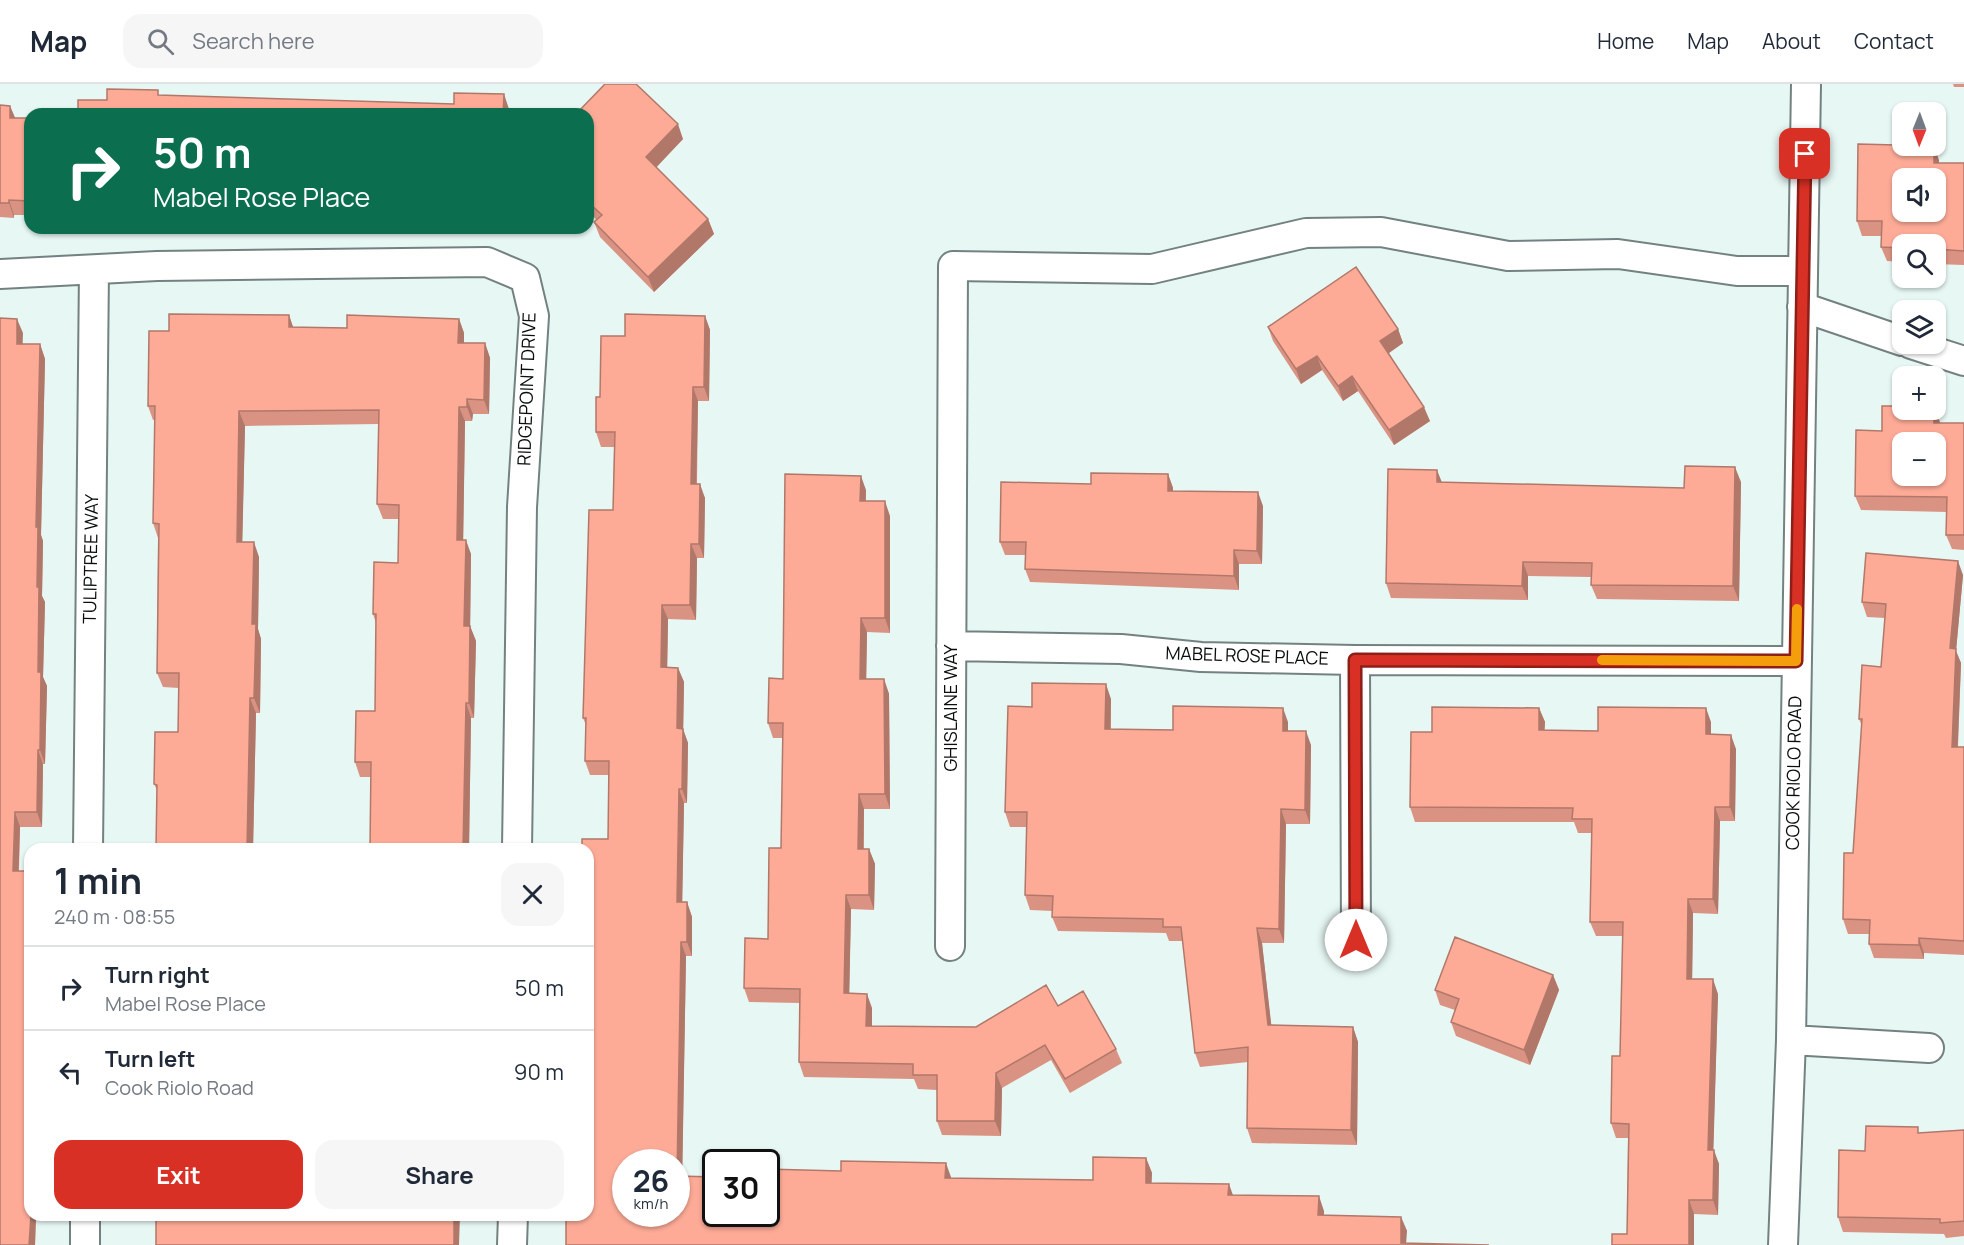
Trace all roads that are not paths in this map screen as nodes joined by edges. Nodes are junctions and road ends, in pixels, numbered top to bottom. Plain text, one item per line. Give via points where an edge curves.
1 (1806, 84) edge
2 (94, 270) junction
3 (1803, 271) junction
4 (0, 274) edge
5 (1802, 307) junction
6 (1892, 337) edge
7 (1942, 354) edge
8 (1964, 361) edge
9 (951, 646) junction
10 (1355, 660) junction
11 (1796, 661) junction
12 (88, 843) edge
13 (518, 843) edge
14 (1356, 940) dead end
15 (950, 946) dead end
16 (1791, 1040) junction
17 (1929, 1048) dead end
18 (85, 1221) edge
19 (513, 1221) edge
20 (85, 1245) edge
21 (512, 1245) edge
22 (1783, 1245) edge

1 - 3 street, COOK RIOLO ROAD
2 - 4 street, RIDGEPOINT DRIVE
2 - 12 street, TULIPTREE WAY
2 - 13 street, RIDGEPOINT DRIVE via 486,261 525,278 534,316 522,507
3 - 5 street, COOK RIOLO ROAD
3 - 9 street, GHISLAINE WAY via 1737,271 1618,254 1508,256 1381,232 1306,233 1152,268 953,266
5 - 6 street
5 - 11 street, COOK RIOLO ROAD
7 - 8 street
9 - 10 street, MABEL ROSE PLACE
9 - 15 street, GHISLAINE WAY
10 - 11 street, MABEL ROSE PLACE
10 - 14 street
11 - 16 street, COOK RIOLO ROAD
16 - 17 street
16 - 22 street, COOK RIOLO ROAD
18 - 20 street
19 - 21 street

